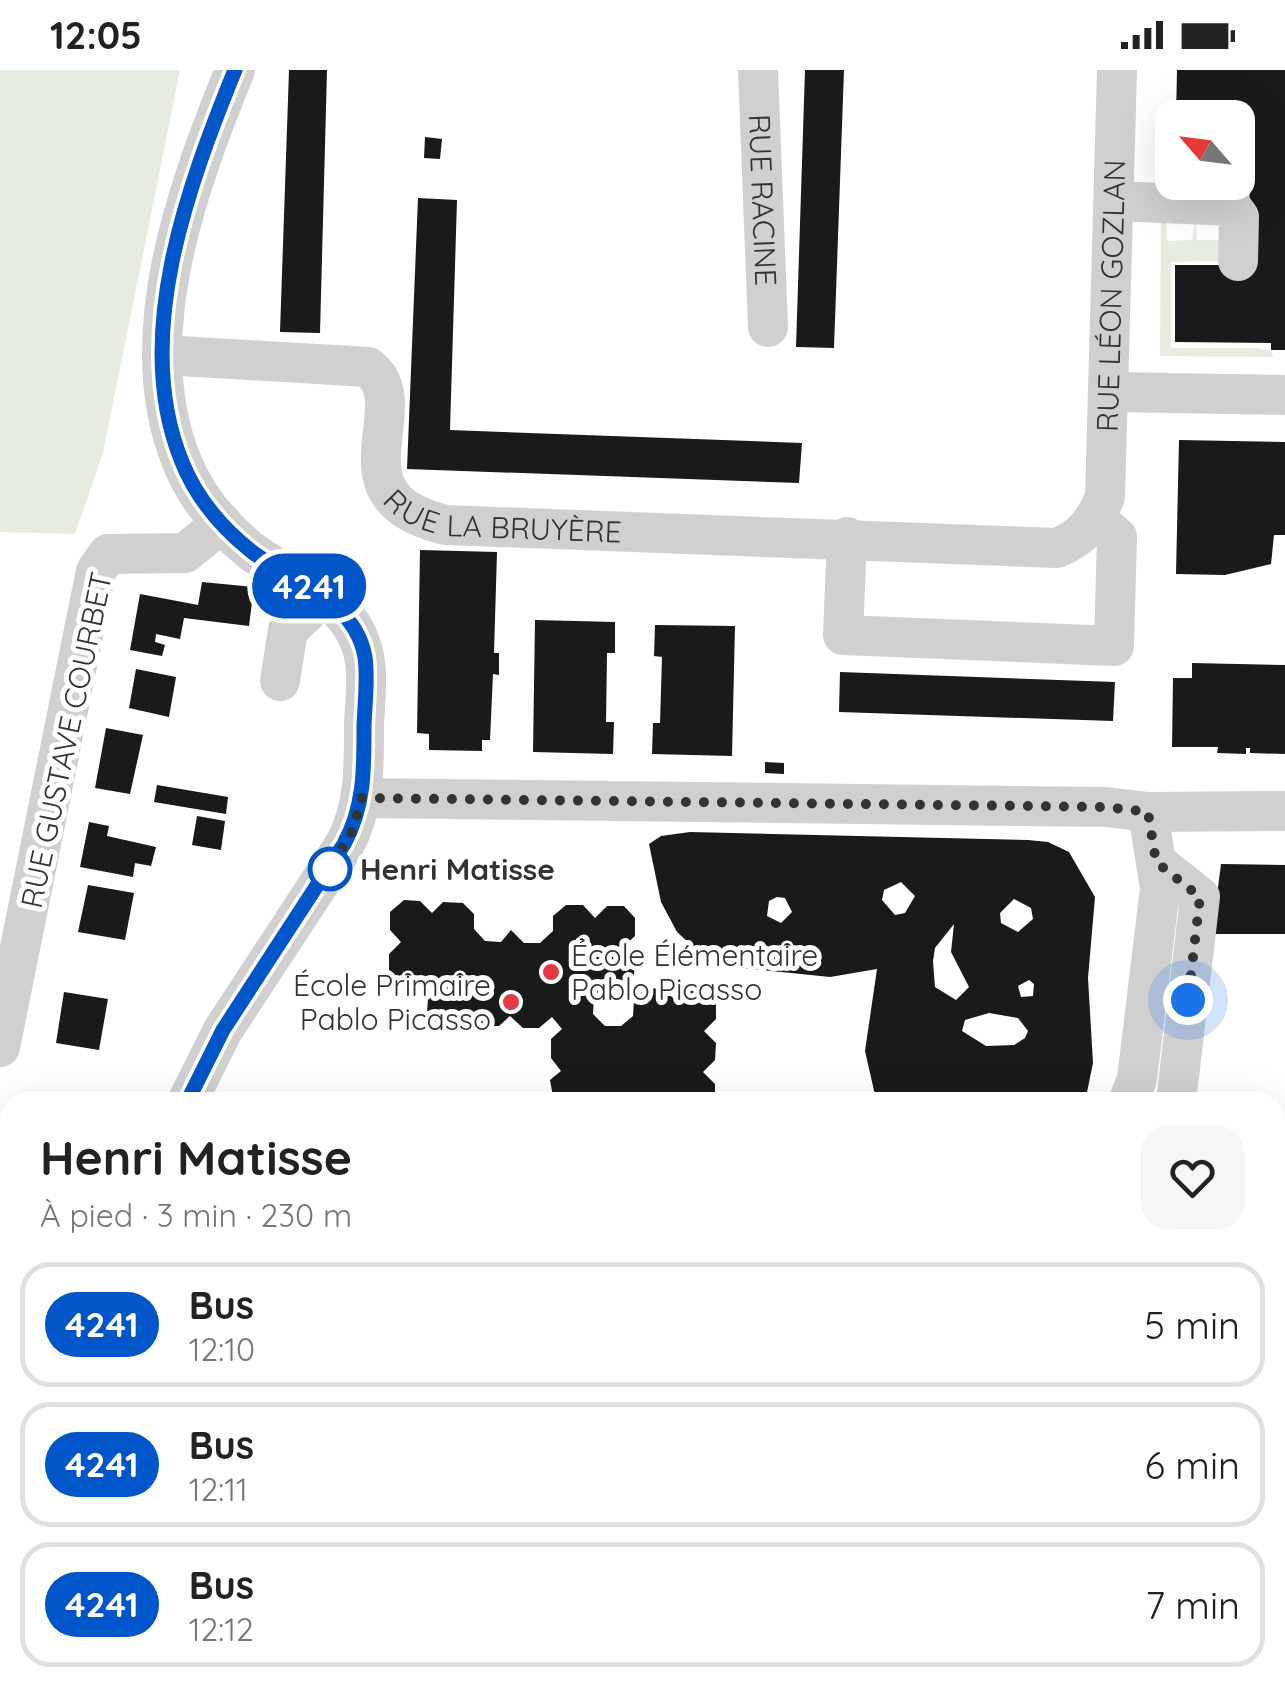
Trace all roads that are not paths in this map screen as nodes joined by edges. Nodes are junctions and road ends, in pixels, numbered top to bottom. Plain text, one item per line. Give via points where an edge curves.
1 (235, 70) edge
2 (758, 70) edge
3 (1117, 70) edge
4 (1115, 201) junction
5 (1238, 262) dead end
6 (768, 328) dead end
7 (163, 356) junction
8 (1111, 392) junction
9 (1285, 395) edge
10 (1096, 519) junction
11 (222, 523) junction
12 (847, 537) junction
13 (324, 596) junction
14 (280, 681) dead end
15 (362, 798) junction
16 (1285, 811) edge
17 (1148, 812) junction
18 (1156, 862) junction
19 (0, 1047) edge
20 (193, 1092) edge
21 (1132, 1092) edge
22 (1177, 1092) edge

1 - 7 street via 185,218 164,316
2 - 6 street, RUE RACINE
3 - 4 street, RUE LÉON GOZLAN
4 - 5 street via 1231,206 1239,217
4 - 8 street, RUE LÉON GOZLAN
7 - 11 street via 180,459
7 - 12 street, RUE LA BRUYÈRE via 368,366 382,388 384,482 393,500 425,520
8 - 9 street
8 - 10 street, RUE LÉON GOZLAN via 1105,497
10 - 12 street, RUE LA BRUYÈRE via 1075,541 1057,548
10 - 12 street via 1117,537 1114,646 843,634
11 - 13 street via 252,552
11 - 19 street, RUE GUSTAVE COURBET via 185,553 108,554 96,571
13 - 14 street via 288,630
13 - 15 street via 351,623 365,658
15 - 17 street via 821,800
15 - 20 street via 344,844 223,1030
16 - 17 street
17 - 18 street
18 - 21 street via 1160,888
18 - 22 street via 1200,897

